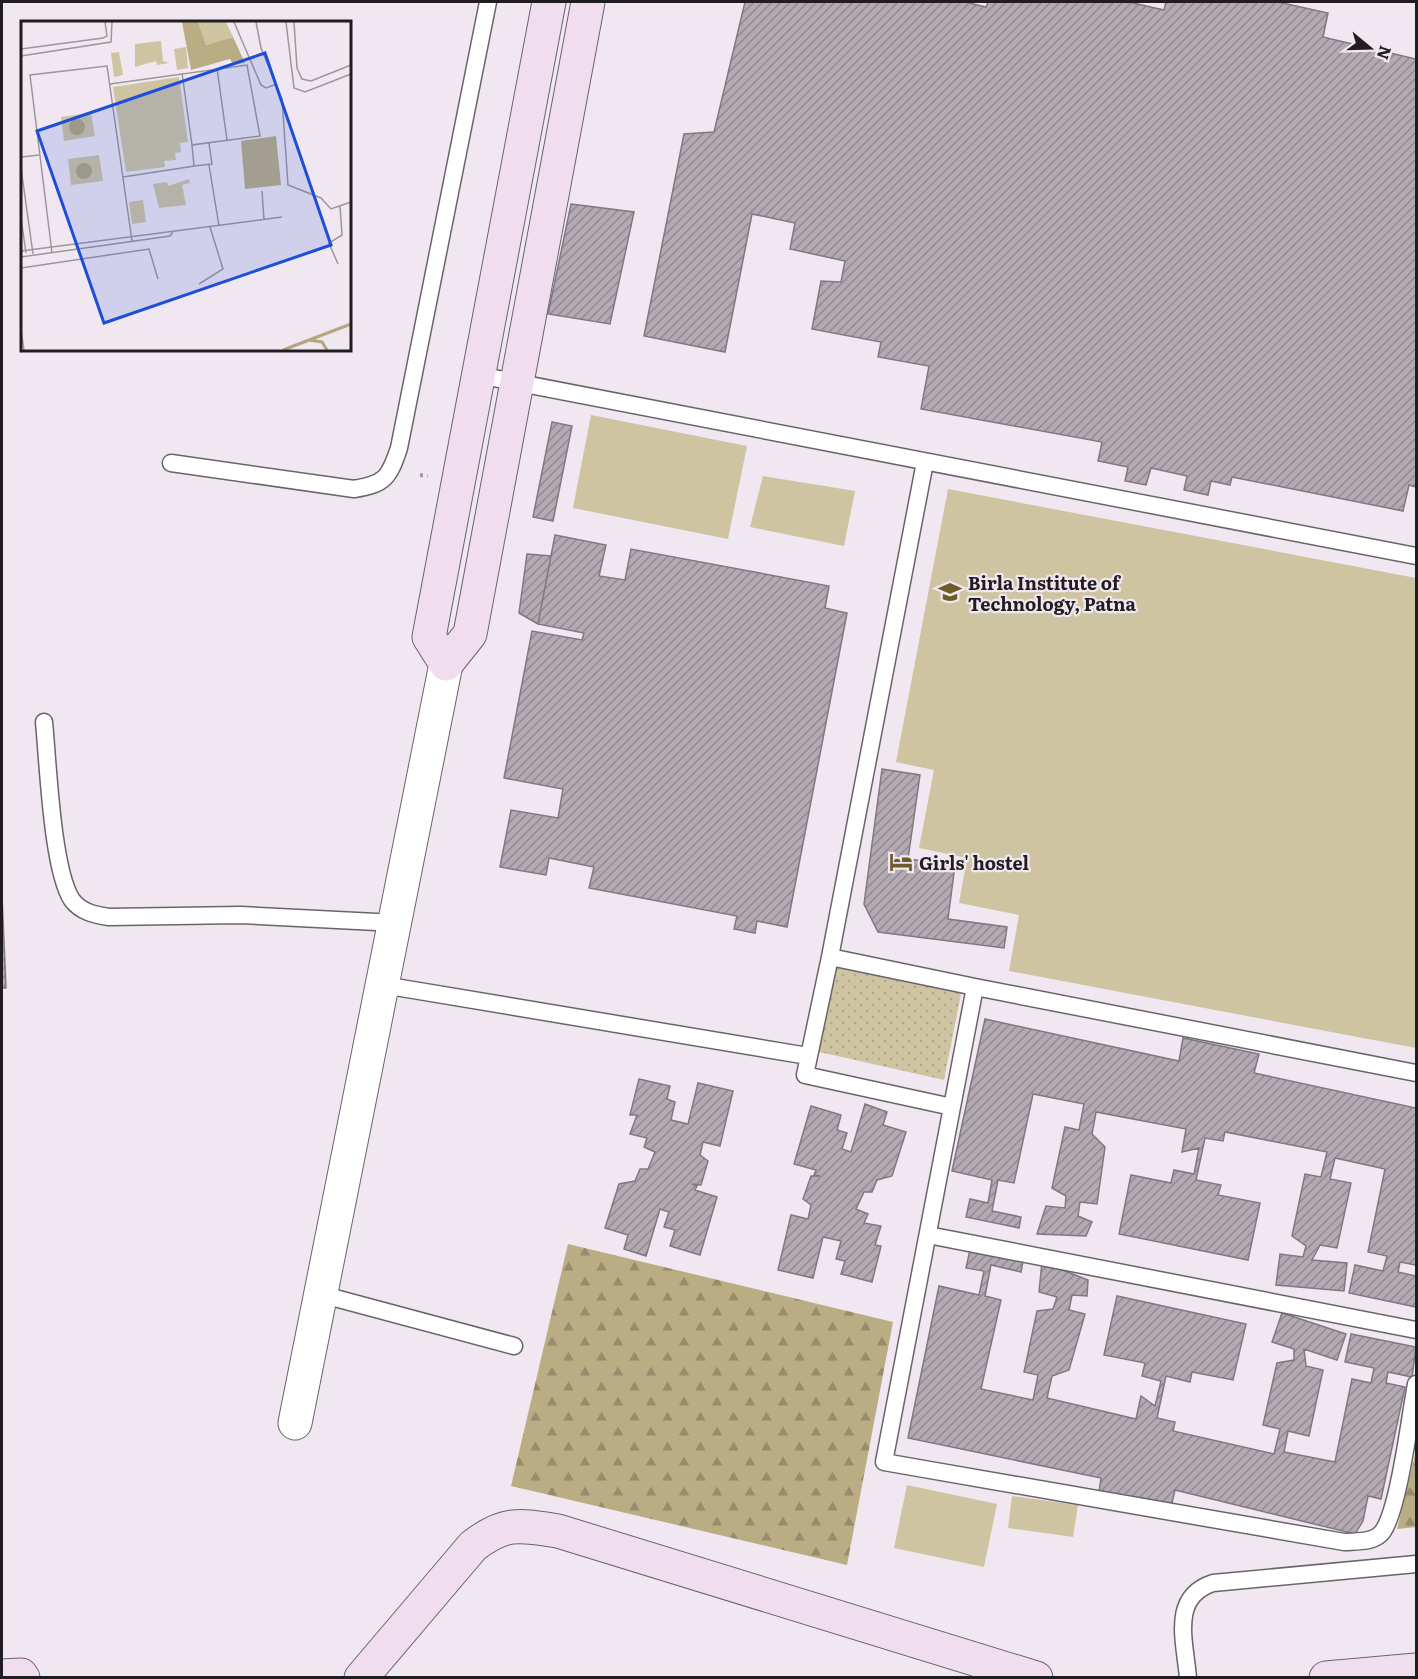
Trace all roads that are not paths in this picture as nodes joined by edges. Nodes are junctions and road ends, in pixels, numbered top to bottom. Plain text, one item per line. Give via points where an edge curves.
1 (488, 2) edge
2 (549, 2) edge
3 (588, 2) edge
4 (478, 375) junction
5 (517, 382) junction
6 (925, 462) junction
7 (171, 463) dead end
8 (1416, 556) edge
9 (446, 664) junction
10 (44, 722) dead end
11 (396, 923) junction
12 (830, 957) junction
13 (383, 985) junction
14 (975, 987) junction
15 (808, 1056) junction
16 (1416, 1073) edge
17 (952, 1107) junction
18 (927, 1235) junction
19 (321, 1294) junction
20 (1416, 1330) edge
21 (514, 1346) dead end
22 (1416, 1384) edge
23 (295, 1423) dead end
24 (1416, 1564) edge
25 (1416, 1670) edge
26 (2, 1676) edge
27 (22, 1677) edge
28 (361, 1677) edge
29 (1036, 1677) edge
30 (1188, 1677) edge
31 (1326, 1677) edge

1 - 7 lane via 391,472 377,485 354,489
2 - 4 street
3 - 5 street
4 - 5 lane
4 - 9 street via 429,637
5 - 6 lane
5 - 9 street via 470,634
6 - 8 lane
6 - 12 lane
9 - 11 street
10 - 11 lane via 63,881 73,901 90,914 241,915
11 - 13 street
12 - 14 lane
12 - 15 lane
13 - 15 lane
13 - 19 street
14 - 16 lane
14 - 17 lane
15 - 17 lane via 805,1075
17 - 18 lane
18 - 20 lane
18 - 22 lane via 884,1462 1344,1542 1368,1540 1383,1532 1392,1509
19 - 21 lane
19 - 23 street
24 - 30 lane via 1213,1583 1198,1588 1185,1609
25 - 31 street
26 - 27 street
28 - 29 street via 474,1546 494,1530 525,1526 558,1531

